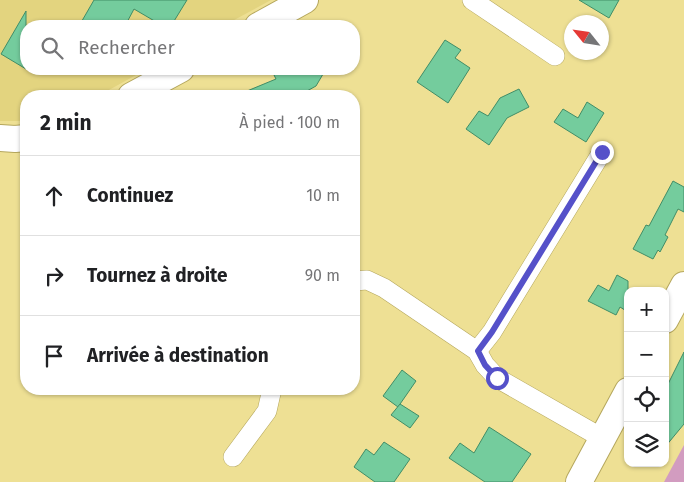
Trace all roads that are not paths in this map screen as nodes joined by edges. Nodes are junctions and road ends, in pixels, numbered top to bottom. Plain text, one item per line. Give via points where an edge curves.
1 (305, 0) edge
2 (472, 0) edge
3 (269, 20) edge
4 (555, 56) dead end
5 (170, 75) edge
6 (142, 90) edge
7 (0, 138) edge
8 (20, 139) edge
9 (602, 152) dead end
10 (360, 281) edge
11 (684, 285) edge
12 (669, 313) edge
13 (478, 351) junction
14 (271, 395) edge
15 (624, 397) edge
16 (602, 438) junction
17 (233, 457) dead end
18 (579, 482) edge

1 - 3 street
2 - 4 street
5 - 6 street
7 - 8 street
9 - 13 street
10 - 13 street via 367,280 384,288
11 - 12 street
13 - 16 street via 497,378
14 - 17 street via 267,410
15 - 16 street
16 - 18 street

